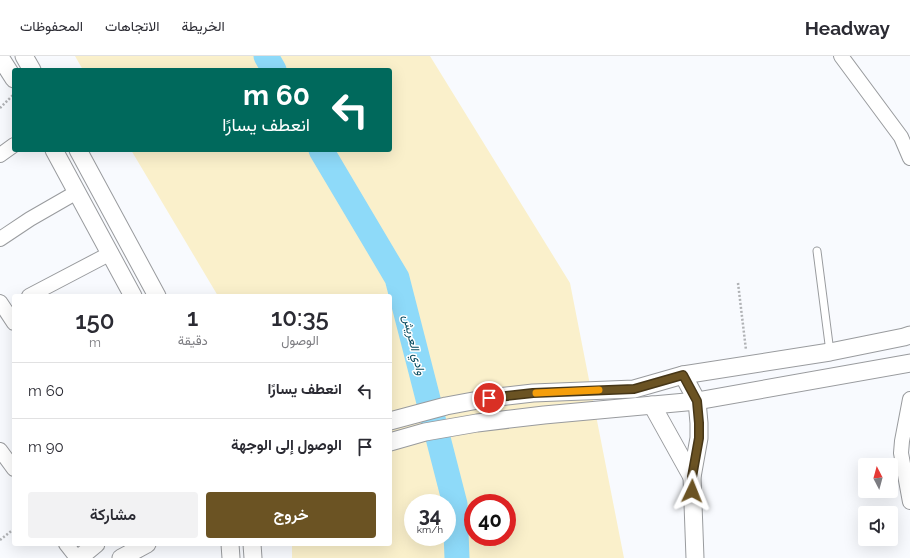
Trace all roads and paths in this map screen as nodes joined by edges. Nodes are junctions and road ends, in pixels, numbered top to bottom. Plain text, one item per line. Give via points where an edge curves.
1 (24, 56) edge
2 (841, 56) edge
3 (0, 57) edge
4 (31, 68) edge
5 (12, 76) edge
6 (12, 96) edge
7 (0, 108) edge
8 (12, 146) edge
9 (55, 152) edge
10 (79, 152) edge
11 (0, 155) edge
12 (910, 158) edge
13 (78, 192) junction
14 (0, 239) edge
15 (817, 250) dead end
16 (110, 253) junction
17 (738, 283) dead end
18 (33, 294) edge
19 (132, 294) edge
20 (156, 294) edge
21 (5, 306) edge
22 (12, 319) edge
23 (910, 335) edge
24 (830, 352) junction
25 (910, 363) edge
26 (748, 365) junction
27 (683, 375) junction
28 (910, 399) edge
29 (697, 401) junction
30 (644, 406) junction
31 (392, 420) edge
32 (392, 441) edge
33 (692, 477) junction
34 (910, 502) edge
35 (12, 531) edge
36 (0, 540) edge
37 (68, 546) edge
38 (93, 546) edge
39 (143, 546) edge
40 (230, 546) edge
41 (78, 558) edge
42 (121, 558) edge
43 (231, 558) edge
44 (695, 558) edge

1 - 4 street
2 - 12 street via 902,137
3 - 5 street
6 - 7 path
8 - 11 street
9 - 13 street
10 - 20 street
13 - 14 street
13 - 16 street
15 - 24 lane
16 - 18 street
16 - 19 street
17 - 26 path
21 - 22 street
23 - 24 street
24 - 26 street
25 - 29 street
26 - 27 street
27 - 29 street
27 - 31 street via 634,389 533,393 489,398
28 - 34 street via 901,453
29 - 30 street
29 - 33 street via 699,438
30 - 32 street via 477,423 425,432
30 - 33 street
33 - 44 street
35 - 36 path
37 - 41 street
38 - 41 street
39 - 42 street
40 - 43 street

